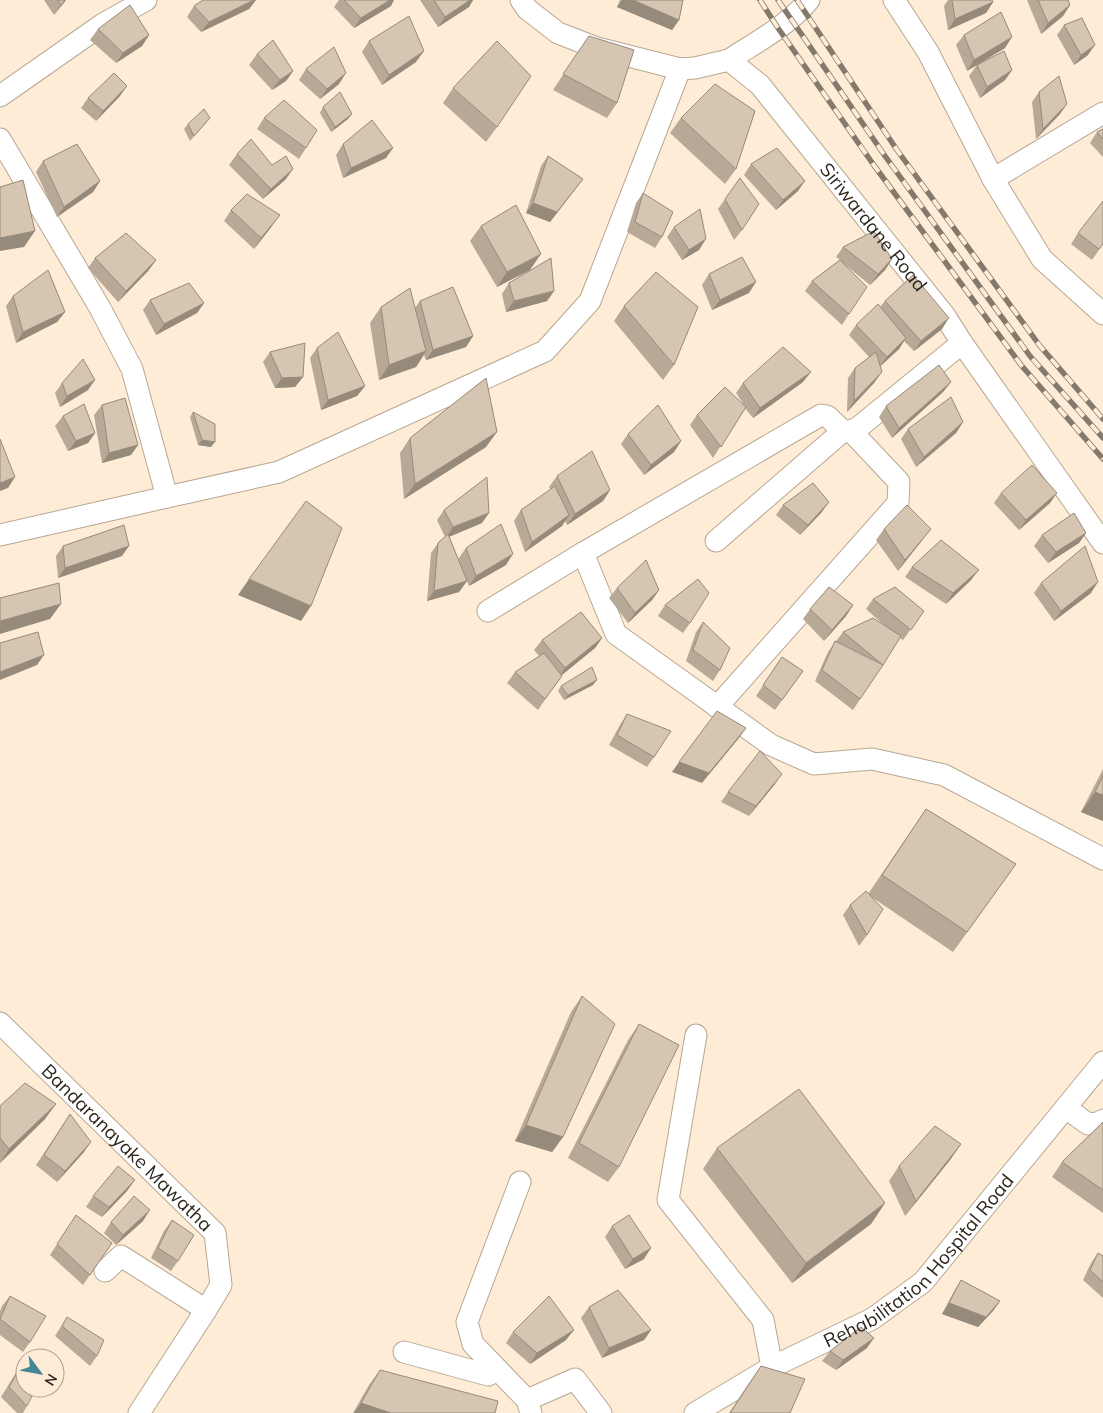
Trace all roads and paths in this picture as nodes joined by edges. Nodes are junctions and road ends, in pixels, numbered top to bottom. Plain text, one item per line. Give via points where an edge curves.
1 (146, 0) edge
2 (521, 0) edge
3 (809, 0) edge
4 (894, 0) edge
5 (729, 60) junction
6 (680, 69) junction
7 (0, 96) edge
8 (1103, 113) edge
9 (0, 139) edge
10 (993, 179) junction
11 (1103, 314) edge
12 (962, 343) junction
13 (847, 431) junction
14 (168, 497) junction
15 (0, 536) edge
16 (716, 541) dead end
17 (1103, 543) edge
18 (583, 553) junction
19 (488, 611) dead end
20 (717, 707) junction
21 (1103, 859) edge
22 (0, 1023) edge
23 (696, 1035) dead end
24 (1103, 1062) edge
25 (1066, 1108) junction
26 (1103, 1120) edge
27 (520, 1182) dead end
28 (105, 1271) dead end
29 (206, 1310) junction
30 (404, 1352) dead end
31 (772, 1367) junction
32 (498, 1370) junction
33 (529, 1406) edge
34 (139, 1413) edge
35 (601, 1413) edge
36 (695, 1413) edge

1 - 7 street via 103,24
2 - 6 street via 527,9 558,33 597,48
3 - 5 street via 778,28
4 - 10 street via 928,52
5 - 6 street
5 - 12 street, Siriwardane Road via 760,85 945,316
6 - 14 street via 590,301 546,351 279,472
8 - 10 street
9 - 14 street via 100,308 132,369
10 - 11 street via 1042,259
12 - 13 street via 858,428
12 - 17 street, Siriwardane Road
13 - 16 street
13 - 18 street via 821,415
13 - 20 street via 899,482 898,502
14 - 15 street
18 - 19 street
18 - 20 street via 616,634
20 - 21 street via 771,745 814,764 872,759 944,775
22 - 29 street, Bandaranayake Mawatha via 215,1233 221,1285
23 - 31 street via 668,1200 763,1320
24 - 25 street, Rehabilitation Hospital Road
25 - 26 street via 1088,1124
25 - 31 street, Rehabilitation Hospital Road via 923,1282 872,1319
27 - 32 street via 467,1322 473,1344
28 - 29 street via 121,1256
29 - 34 street, Bandaranayake Mawatha
30 - 32 street via 488,1375
31 - 36 street, Rehabilitation Hospital Road
32 - 33 street
33 - 35 street via 575,1379

